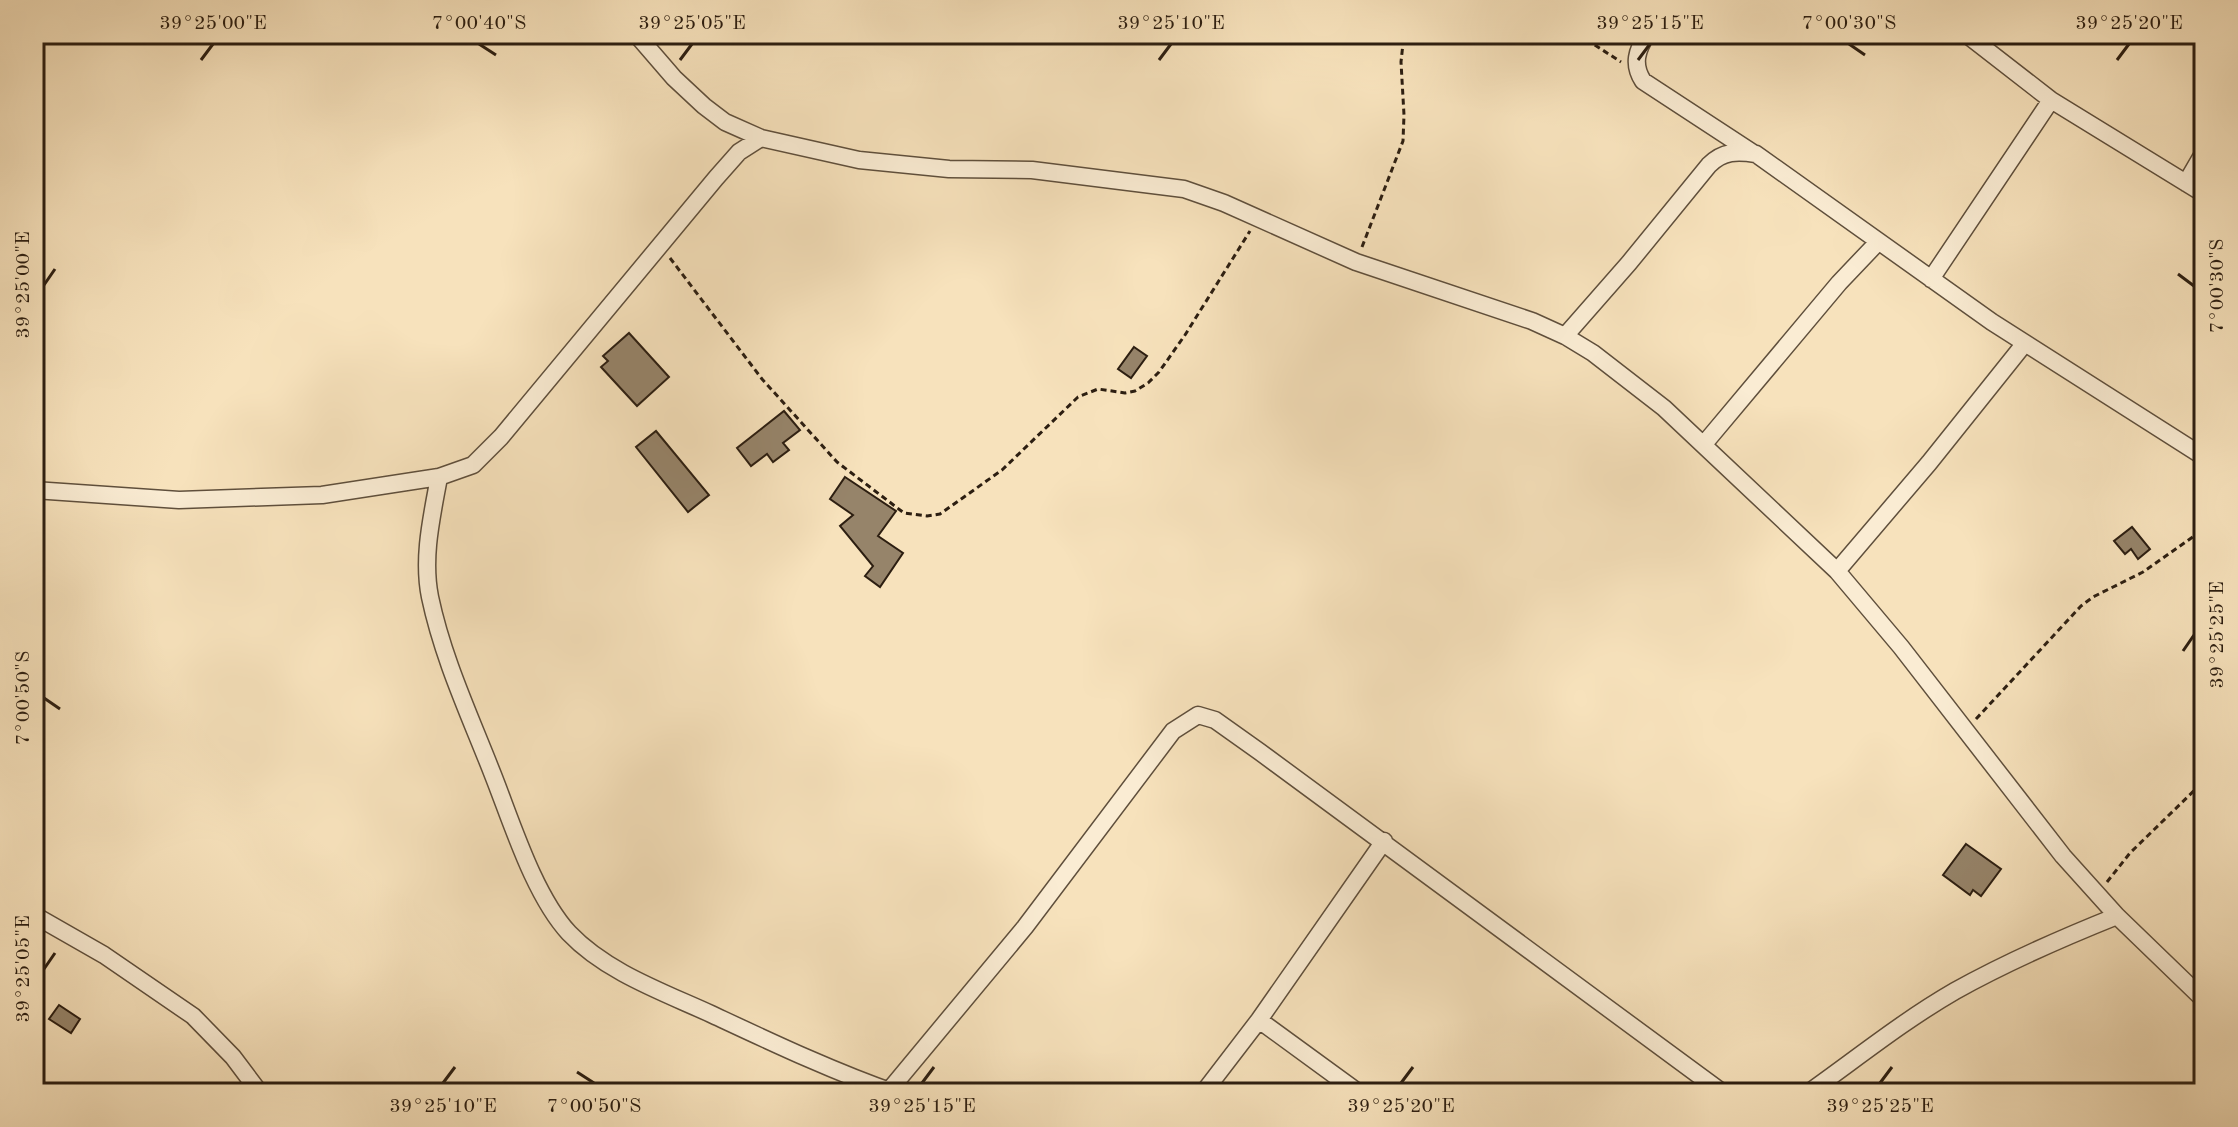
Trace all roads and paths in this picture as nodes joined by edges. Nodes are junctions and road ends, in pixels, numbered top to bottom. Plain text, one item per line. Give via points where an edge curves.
1 (636, 34) edge
2 (1404, 34) edge
3 (1578, 34) edge
4 (1647, 34) edge
5 (1966, 34) edge
6 (1638, 72) junction
7 (2051, 100) junction
8 (761, 138) junction
9 (2204, 152) edge
10 (1756, 154) junction
11 (2186, 183) junction
12 (2204, 194) edge
13 (1259, 218) junction
14 (1878, 242) junction
15 (661, 245) junction
16 (1356, 262) junction
17 (1931, 279) junction
18 (1565, 336) junction
19 (2025, 343) junction
20 (1704, 444) junction
21 (2204, 457) edge
22 (439, 477) junction
23 (34, 490) edge
24 (2204, 529) edge
25 (1837, 571) junction
26 (1965, 730) junction
27 (2204, 781) edge
28 (1384, 841) junction
29 (2097, 895) junction
30 (34, 915) edge
31 (2117, 916) junction
32 (2204, 1000) edge
33 (1259, 1020) junction
34 (2204, 1087) edge
35 (890, 1092) edge
36 (260, 1093) edge
37 (1203, 1093) edge
38 (1359, 1093) edge
39 (1723, 1093) edge
40 (1808, 1093) edge
41 (2199, 1093) edge

1 - 8 street via 704,106
2 - 16 path via 1403,141
3 - 6 path
4 - 6 street via 1636,59
5 - 7 street
6 - 10 street via 1643,81
7 - 11 street
7 - 17 street
8 - 13 street via 859,160 1032,170 1184,189
8 - 15 street via 739,152
9 - 11 street
10 - 14 street
10 - 18 street via 1739,151 1716,158
11 - 12 street
13 - 15 path via 1148,383 1125,393 1098,389 1078,397 1002,470 940,514 927,516 904,513 837,462 762,379
13 - 16 street
14 - 17 street
14 - 20 street
15 - 22 street via 501,437 473,465
16 - 18 street
17 - 19 street
18 - 20 street
19 - 21 street
19 - 25 street
20 - 25 street
22 - 23 street via 322,495 179,500
22 - 35 street via 427,545 430,596 451,670 547,903 570,933 639,981
24 - 26 path via 2143,572 2081,606
25 - 26 street
26 - 29 street
27 - 29 path via 2130,853
28 - 33 street
28 - 35 street via 1215,720 1198,715 1173,731 1025,927
28 - 39 street
29 - 31 street
30 - 36 street via 193,1016
31 - 32 street
31 - 40 street via 1953,992
33 - 37 street
33 - 38 street
34 - 41 street

